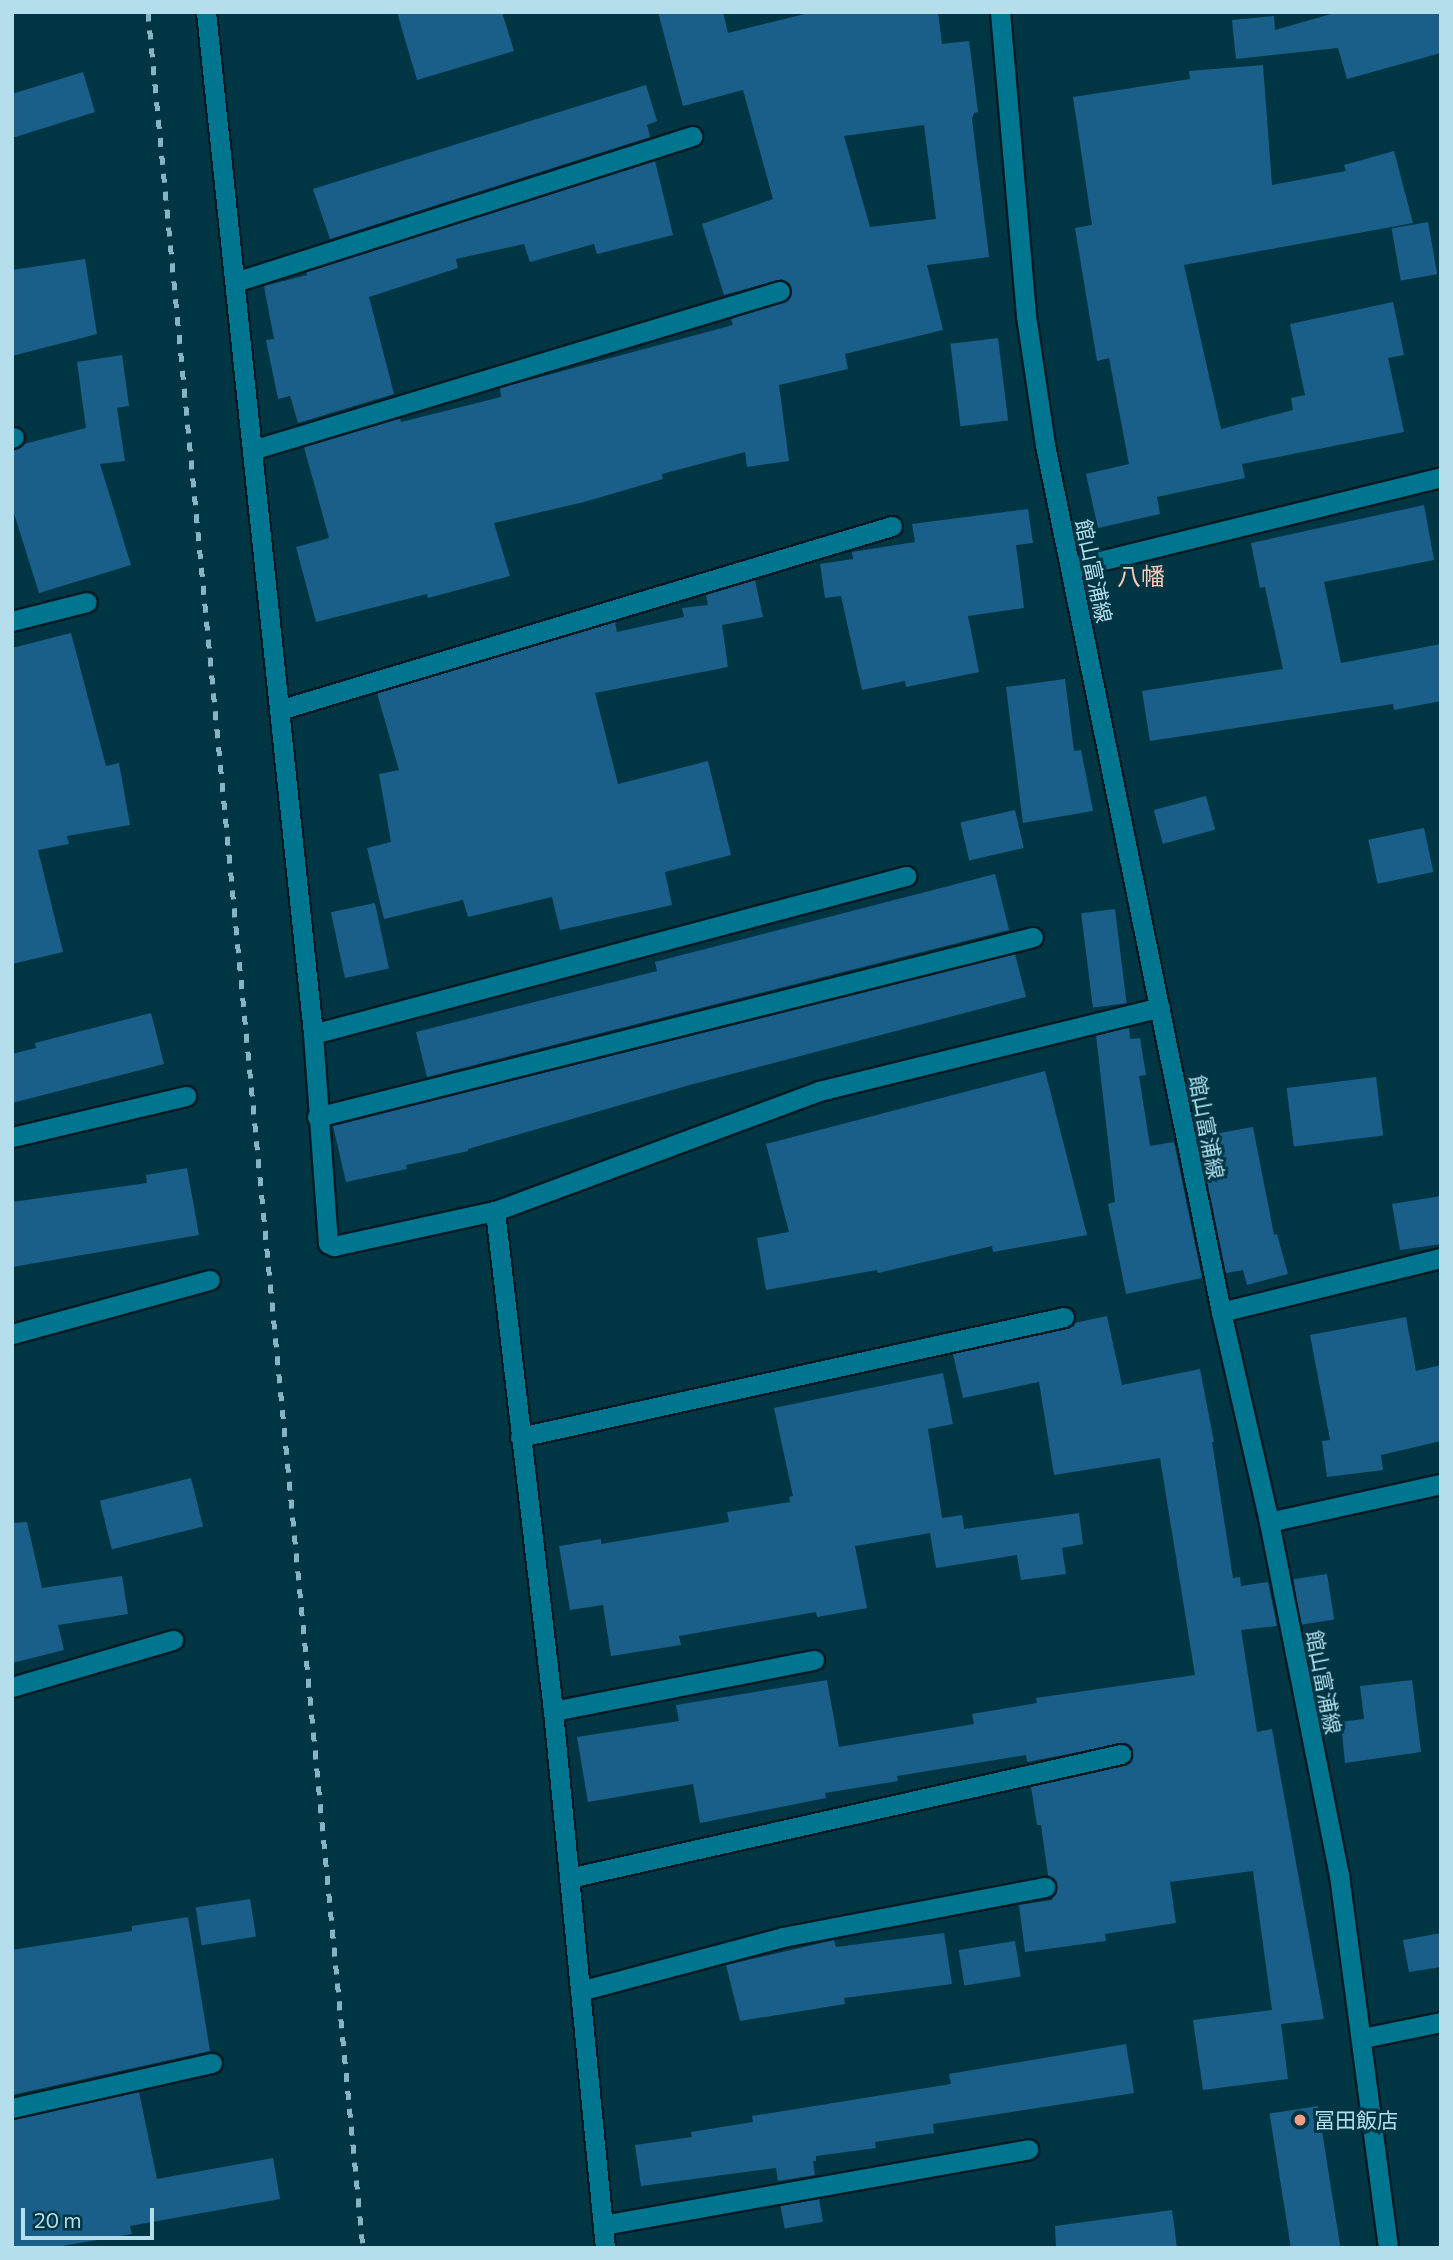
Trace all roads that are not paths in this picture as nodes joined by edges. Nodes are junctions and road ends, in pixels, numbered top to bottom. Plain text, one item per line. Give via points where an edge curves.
1 (206, 12) edge
2 (1000, 12) edge
3 (692, 136) dead end
4 (235, 282) junction
5 (780, 291) dead end
6 (252, 450) junction
7 (1441, 477) edge
8 (892, 526) dead end
9 (1071, 568) junction
10 (87, 602) dead end
11 (12, 621) edge
12 (279, 710) junction
13 (906, 876) dead end
14 (1033, 937) dead end
15 (1160, 1007) junction
16 (313, 1034) junction
17 (186, 1096) dead end
18 (317, 1117) junction
19 (12, 1137) edge
20 (495, 1211) junction
21 (1441, 1258) edge
22 (210, 1280) dead end
23 (1221, 1312) junction
24 (1064, 1317) dead end
25 (12, 1334) edge
26 (520, 1437) junction
27 (1441, 1484) edge
28 (1269, 1522) junction
29 (173, 1640) dead end
30 (814, 1660) dead end
31 (12, 1687) edge
32 (552, 1711) junction
33 (1121, 1754) dead end
34 (569, 1878) junction
35 (1045, 1886) dead end
36 (580, 1991) junction
37 (1441, 2022) edge
38 (1363, 2038) junction
39 (212, 2063) dead end
40 (12, 2108) edge
41 (1028, 2149) dead end
42 (603, 2225) junction
43 (605, 2248) edge
44 (1388, 2248) edge

1 - 4 street
2 - 9 street, 館山富浦線 via 1026,316 1045,445
3 - 4 street
4 - 6 street
5 - 6 street
6 - 12 street
7 - 9 street
8 - 12 street
9 - 15 street, 館山富浦線
10 - 11 street
12 - 16 street
13 - 16 street
14 - 18 street
15 - 20 street via 819,1091
15 - 23 street, 館山富浦線
16 - 18 street
17 - 19 street
18 - 20 street via 328,1243 334,1246
20 - 26 street
21 - 23 street
22 - 25 street
23 - 28 street, 館山富浦線
24 - 26 street
26 - 32 street
27 - 28 street
28 - 38 street, 館山富浦線 via 1339,1875
29 - 31 street
30 - 32 street
32 - 34 street
33 - 34 street
34 - 36 street
35 - 36 street via 783,1937
36 - 42 street
37 - 38 street
38 - 44 street, 館山富浦線
39 - 40 street
41 - 42 street
42 - 43 street

